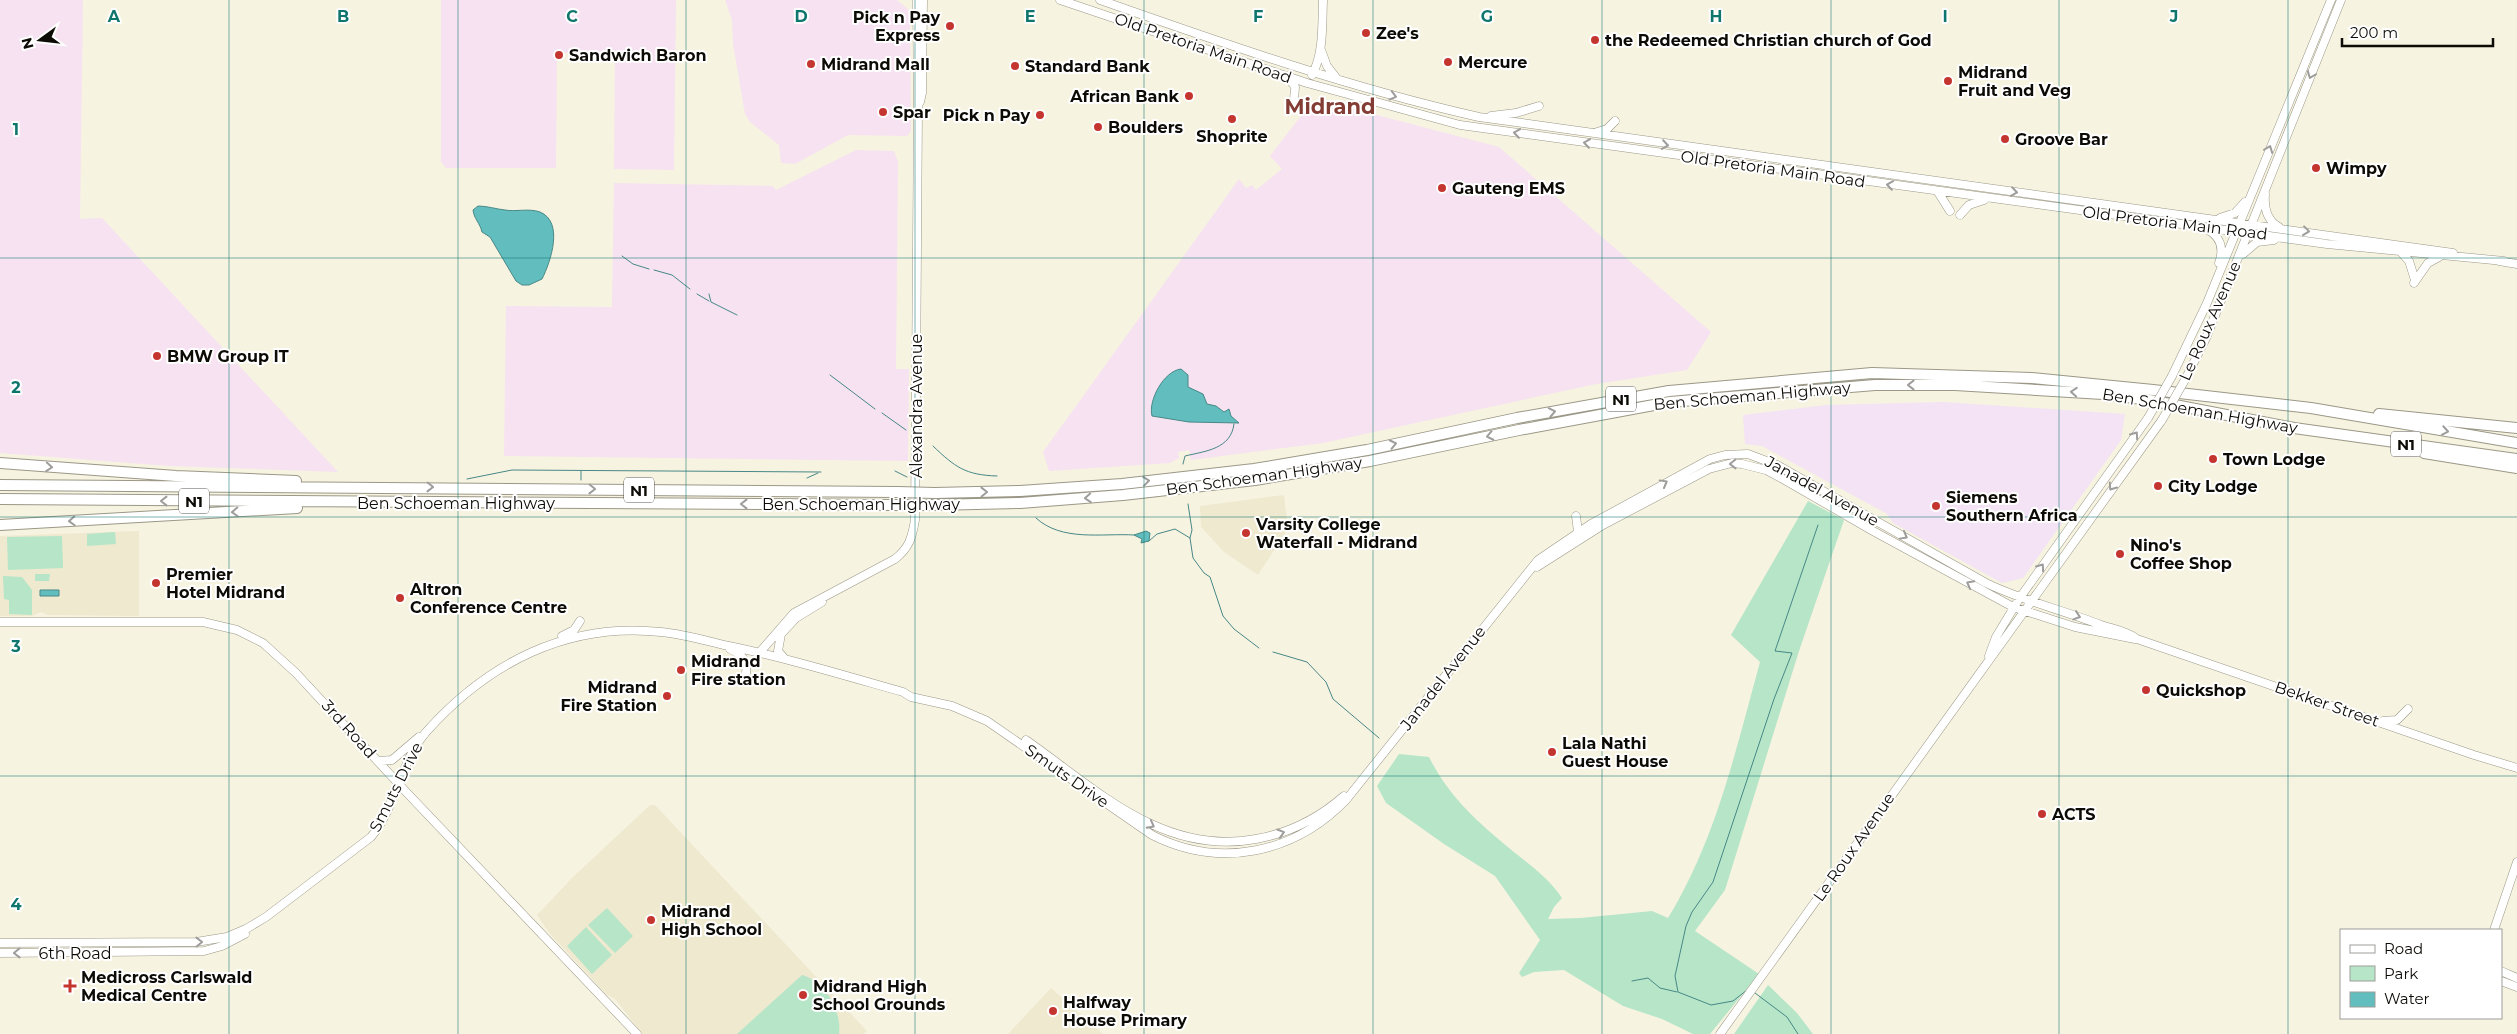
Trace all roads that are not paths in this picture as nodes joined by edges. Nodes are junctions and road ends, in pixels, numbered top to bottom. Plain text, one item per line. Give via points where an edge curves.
1 (916, 0) edge
2 (1060, 0) edge
3 (1100, 0) edge
4 (1323, 0) edge
5 (2331, 0) edge
6 (2340, 0) edge
7 (924, 2) edge
8 (1320, 48) junction
9 (1313, 72) junction
10 (1288, 77) junction
11 (1338, 79) junction
12 (1307, 82) junction
13 (1294, 100) dead end
14 (1539, 106) dead end
15 (918, 109) junction
16 (1479, 117) junction
17 (1615, 121) dead end
18 (1585, 134) junction
19 (2266, 184) junction
20 (1938, 192) junction
21 (2251, 195) junction
22 (1991, 199) junction
23 (1950, 212) dead end
24 (1960, 215) dead end
25 (2204, 218) junction
26 (2240, 223) junction
27 (2251, 224) junction
28 (2198, 226) junction
29 (2282, 228) junction
30 (2236, 232) junction
31 (2248, 233) junction
32 (2311, 241) junction
33 (2399, 250) junction
34 (2441, 256) junction
35 (2504, 261) junction
36 (2236, 264) junction
37 (2517, 264) edge
38 (2214, 287) junction
39 (2311, 408) junction
40 (2294, 428) junction
41 (2517, 428) edge
42 (2517, 443) edge
43 (2517, 459) edge
44 (0, 463) edge
45 (2517, 468) edge
46 (0, 485) edge
47 (381, 487) junction
48 (0, 499) edge
49 (388, 502) junction
50 (1576, 516) dead end
51 (0, 525) edge
52 (1578, 532) junction
53 (1523, 577) junction
54 (853, 582) junction
55 (2019, 598) junction
56 (2031, 602) junction
57 (2013, 607) junction
58 (2024, 612) junction
59 (580, 620) dead end
60 (0, 622) edge
61 (781, 634) junction
62 (2137, 639) junction
63 (719, 644) junction
64 (540, 648) junction
65 (763, 653) junction
66 (784, 658) junction
67 (1988, 660) junction
68 (746, 673) dead end
69 (903, 692) junction
70 (2408, 709) dead end
71 (2374, 720) junction
72 (428, 730) junction
73 (378, 761) junction
74 (2517, 768) edge
75 (1363, 779) junction
76 (399, 784) junction
77 (1233, 842) joint
78 (1232, 852) joint
79 (2517, 862) edge
80 (266, 917) junction
81 (2494, 929) edge
82 (150, 942) joint
83 (0, 943) edge
84 (150, 952) joint
85 (0, 953) edge
86 (2502, 971) edge
87 (2517, 978) edge
88 (2502, 981) edge
89 (2517, 987) edge
90 (637, 1034) edge
91 (1720, 1034) edge

1 - 15 main road, Alexandra Avenue
2 - 10 main road, Old Pretoria Main Road
3 - 9 main road, Old Pretoria Main Road
4 - 8 main road
21 -> 5 main road, Le Roux Avenue
6 -> 19 main road, Le Roux Avenue via 2282,151
7 - 15 main road, Alexandra Avenue via 922,93
8 - 9 main road
8 - 11 main road via 1327,66
9 - 11 main road, Old Pretoria Main Road
9 - 12 main road
10 - 12 main road, Old Pretoria Main Road
10 - 13 main road via 1295,87
11 -> 16 main road, Old Pretoria Main Road
20 -> 12 main road, Old Pretoria Main Road via 1460,125
14 - 16 main road via 1516,113
15 - 54 main road, Alexandra Avenue via 915,520 912,538 900,555
16 - 18 main road, Old Pretoria Main Road
17 - 18 main road via 1605,130
18 -> 25 main road, Old Pretoria Main Road
19 - 27 main road, Le Roux Avenue
19 - 29 main road via 2266,211 2273,223
20 - 22 main road, Old Pretoria Main Road
20 - 23 main road
21 - 25 main road via 2241,209 2231,215 2218,219
21 - 26 main road, Le Roux Avenue
22 - 24 main road via 1972,204
22 - 28 main road, Old Pretoria Main Road
25 - 26 main road, Old Pretoria Main Road
26 - 27 main road, Old Pretoria Main Road
26 - 30 main road, Le Roux Avenue
27 - 29 main road, Old Pretoria Main Road
27 - 31 main road, Le Roux Avenue
28 - 30 main road, Old Pretoria Main Road
28 - 38 main road via 2214,234 2222,248
29 -> 35 main road, Old Pretoria Main Road
30 - 31 main road, Old Pretoria Main Road
30 - 38 main road, Le Roux Avenue
31 - 32 main road, Old Pretoria Main Road
31 - 36 main road, Le Roux Avenue
32 - 33 main road, Old Pretoria Main Road
32 - 36 main road via 2260,241 2246,250
33 - 34 main road, Old Pretoria Main Road
33 - 34 main road via 2407,257 2414,282 2428,262
34 - 35 main road, Old Pretoria Main Road
35 - 37 main road, Old Pretoria Main Road
36 -> 56 main road, Le Roux Avenue, bridge via 2206,338 2162,420
55 -> 38 main road, Le Roux Avenue, bridge via 2148,418 2172,376
39 - 41 highway
39 -> 42 highway, Ben Schoeman Highway / N1
47 -> 39 highway, Ben Schoeman Highway / N1, bridge via 935,493 1122,484 1254,469 1367,450 1527,416 1669,391 1872,373 2032,378
40 - 43 highway, Ben Schoeman Highway / N1
40 - 45 highway
40 -> 49 highway, Ben Schoeman Highway / N1, bridge via 2103,394 1955,385 1875,385 1670,402 1351,465 1255,480 1039,502 898,505
44 -> 47 highway via 176,476 344,482
46 - 47 highway, Ben Schoeman Highway / N1
49 -> 48 highway, Ben Schoeman Highway / N1
49 -> 51 highway via 335,508
50 - 52 main road
52 - 53 main road, Janadel Avenue via 1538,560
52 -> 55 main road, Janadel Avenue via 1710,458 1748,454 1777,465 1986,583
57 -> 53 main road, Janadel Avenue via 1783,479 1751,466 1732,463 1709,469 1638,506
53 - 75 main road, Janadel Avenue
54 - 61 main road via 801,615
54 - 65 main road, Alexandra Avenue via 794,612
55 - 56 main road, Janadel Avenue
55 - 57 main road, Le Roux Avenue
56 - 58 main road, Le Roux Avenue
56 -> 62 main road, Bekker Street
57 - 58 main road, Janadel Avenue
57 - 67 main road, Le Roux Avenue via 1996,637
58 - 62 main road, Bekker Street via 2104,634
58 - 67 main road, Le Roux Avenue
59 - 64 main road via 574,630
60 - 73 main road, 3rd Road via 186,621 219,624 237,630 263,643 282,658
61 - 65 main road
61 - 66 main road via 778,644
62 - 71 main road, Bekker Street
63 - 64 main road, Smuts Drive via 692,636 622,630 575,636
63 - 65 main road, Smuts Drive
63 - 68 main road via 742,656
64 - 72 main road, Smuts Drive via 491,674
65 - 66 main road, Smuts Drive
66 - 69 main road, Smuts Drive
67 - 91 main road, Le Roux Avenue
69 -> 77 main road, Smuts Drive via 947,700 992,718 1121,808 1159,829 1198,840
69 - 78 main road, Smuts Drive via 911,697 952,706 988,721 1166,843 1191,851
70 - 71 main road via 2397,720
71 - 74 main road, Bekker Street
72 - 73 main road via 394,758
72 - 76 main road, Smuts Drive via 417,744
73 - 76 main road, 3rd Road
77 -> 75 main road, Janadel Avenue via 1269,836 1306,823
75 - 78 main road, Janadel Avenue via 1334,812 1298,836 1269,848
76 - 80 main road, Smuts Drive via 383,820 371,837
76 - 90 main road, 3rd Road
79 - 81 main road
82 -> 80 main road, Smuts Drive via 218,940
80 - 84 main road, Smuts Drive via 234,941 213,949
82 - 83 main road, 6th Road
84 -> 85 main road, 6th Road
86 - 87 main road
88 - 89 main road

